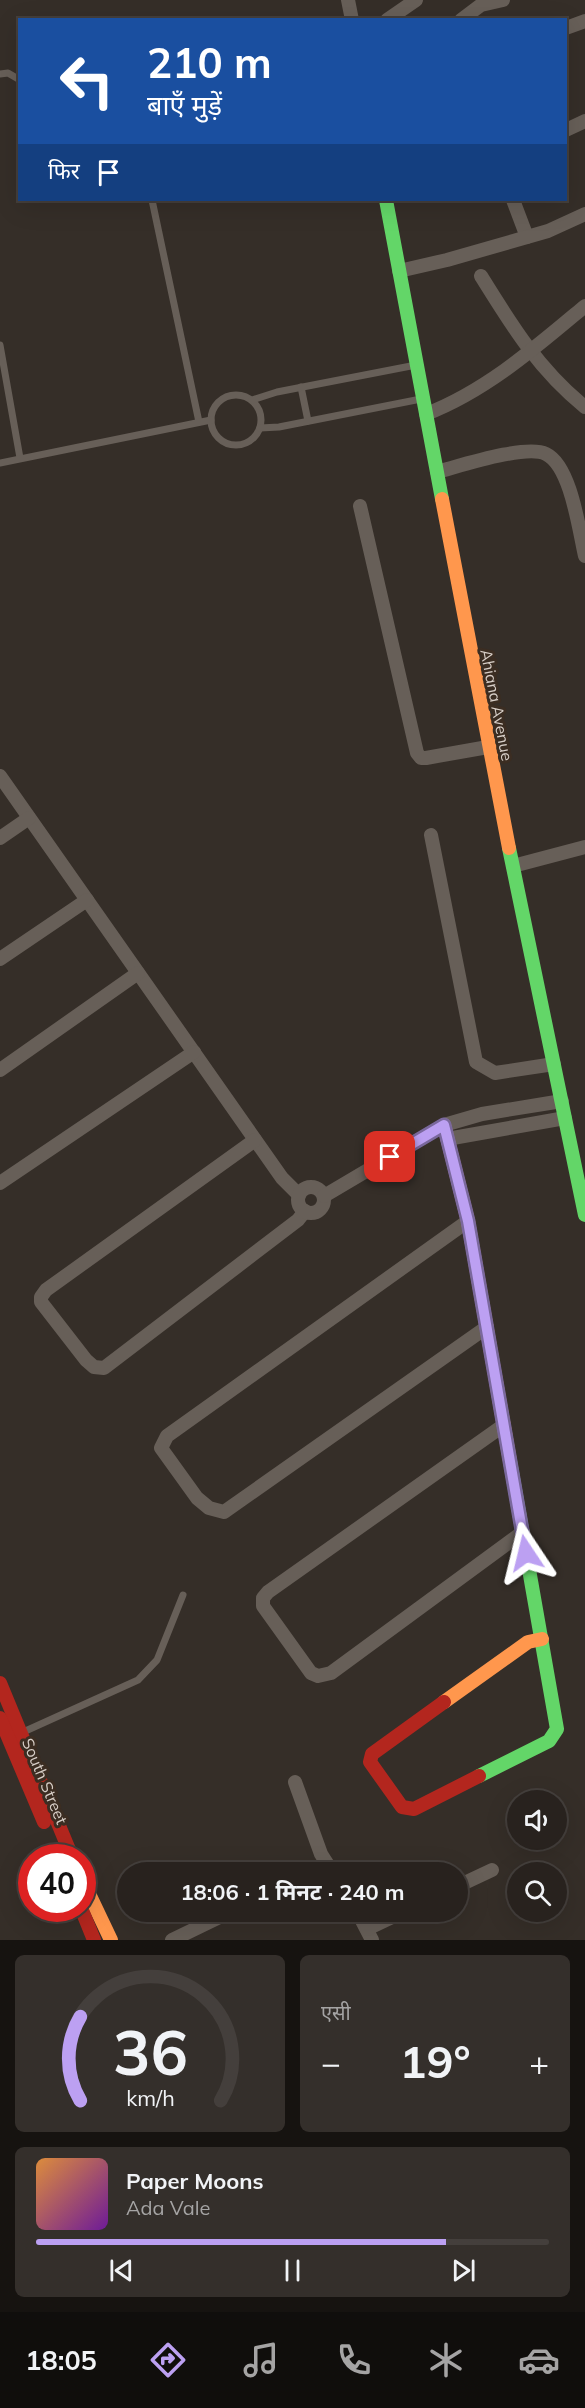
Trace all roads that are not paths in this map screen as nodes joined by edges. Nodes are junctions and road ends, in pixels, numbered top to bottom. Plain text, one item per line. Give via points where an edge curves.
1 (348, 0) edge
2 (416, 0) edge
3 (503, 0) edge
4 (352, 18) edge
5 (394, 18) edge
6 (464, 18) edge
7 (585, 21) edge
8 (567, 28) edge
9 (0, 74) edge
10 (18, 79) edge
11 (585, 121) edge
12 (567, 130) edge
13 (152, 201) edge
14 (386, 201) edge
15 (513, 201) edge
16 (585, 214) edge
17 (527, 237) junction
18 (399, 271) junction
19 (481, 276) dead end
20 (585, 306) edge
21 (0, 345) edge
22 (530, 351) junction
23 (417, 365) junction
24 (301, 387) junction
25 (423, 399) junction
26 (252, 400) junction
27 (585, 407) edge
28 (426, 414) junction
29 (211, 420) junction
30 (309, 421) junction
31 (199, 422) junction
32 (260, 428) junction
33 (20, 458) junction
34 (0, 463) edge
35 (437, 472) junction
36 (360, 506) dead end
37 (585, 556) edge
38 (488, 747) junction
39 (0, 776) edge
40 (29, 818) junction
41 (431, 835) dead end
42 (0, 838) edge
43 (585, 847) edge
44 (513, 866) junction
45 (87, 900) junction
46 (0, 959) edge
47 (138, 973) junction
48 (194, 1053) junction
49 (554, 1064) junction
50 (0, 1070) edge
51 (561, 1101) junction
52 (565, 1118) junction
53 (444, 1125) junction
54 (447, 1139) junction
55 (255, 1140) junction
56 (0, 1183) edge
57 (299, 1195) junction
58 (324, 1196) junction
59 (305, 1211) junction
60 (585, 1215) edge
61 (468, 1221) junction
62 (487, 1327) junction
63 (504, 1425) junction
64 (523, 1532) junction
65 (183, 1595) dead end
66 (542, 1640) junction
67 (0, 1683) edge
68 (0, 1718) edge
69 (10, 1738) edge
70 (295, 1782) dead end
71 (54, 1844) edge
72 (65, 1844) edge
73 (326, 1862) edge
74 (492, 1869) dead end
75 (468, 1881) edge
76 (96, 1908) edge
77 (87, 1922) edge
78 (209, 1922) edge
79 (388, 1922) edge
80 (369, 1935) edge
81 (94, 1940) edge
82 (111, 1940) edge
83 (172, 1940) edge

1 - 4 street
2 - 5 street
3 - 6 street via 481,5
7 - 8 street
9 - 10 lane via 8,73
11 - 12 street
13 - 31 lane
14 - 18 street, Ahiana Avenue
15 - 17 street
16 - 17 street
17 - 18 street
18 - 23 street, Ahiana Avenue
19 - 22 street
20 - 22 street
21 - 33 lane
22 - 27 street via 561,388
22 - 28 street via 465,397
23 - 24 lane
23 - 25 street, Ahiana Avenue
24 - 26 lane
24 - 30 lane
25 - 28 street, Ahiana Avenue
25 - 30 lane
26 - 29 lane via 230,395 213,409
26 - 32 lane via 261,418
28 - 35 street, Ahiana Avenue
29 - 31 lane
29 - 32 lane via 218,438 227,444 247,442
30 - 32 lane
31 - 33 lane
33 - 34 lane
35 - 37 street via 516,452 545,453 561,469 571,494
35 - 38 street, Ahiana Avenue
36 - 38 street via 417,753 426,758
38 - 44 street, Ahiana Avenue
39 - 40 street
40 - 42 street
40 - 45 street
41 - 49 street via 476,1062 495,1073
43 - 44 street
44 - 49 street, Ahiana Avenue
45 - 46 street
45 - 47 street
47 - 48 street
47 - 50 street
48 - 55 street
48 - 56 street
49 - 51 street, Ahiana Avenue
51 - 52 street, Ahiana Avenue
51 - 53 street via 482,1114
52 - 54 street
52 - 60 street, Ahiana Avenue
53 - 54 street
53 - 58 street
54 - 61 street
55 - 57 street
55 - 59 street via 46,1290 41,1302 86,1360 94,1367 104,1368
57 - 58 street via 309,1186 319,1188
57 - 59 street via 299,1204
58 - 59 street via 320,1210
61 - 62 street
61 - 62 street via 167,1436 161,1448 197,1498 209,1508 224,1512
62 - 63 street
63 - 64 street
63 - 64 street via 268,1592 263,1606 311,1673 331,1673
64 - 66 street
65 - 69 lane via 157,1660 138,1680
66 - 66 street via 528,1642 372,1754 370,1762 402,1807 414,1809 552,1739 557,1729
67 - 69 street
68 - 69 street, South Street
69 - 71 street, South Street
69 - 72 street
70 - 73 street
74 - 75 street
76 - 82 street
77 - 81 street
78 - 83 street
79 - 80 street

